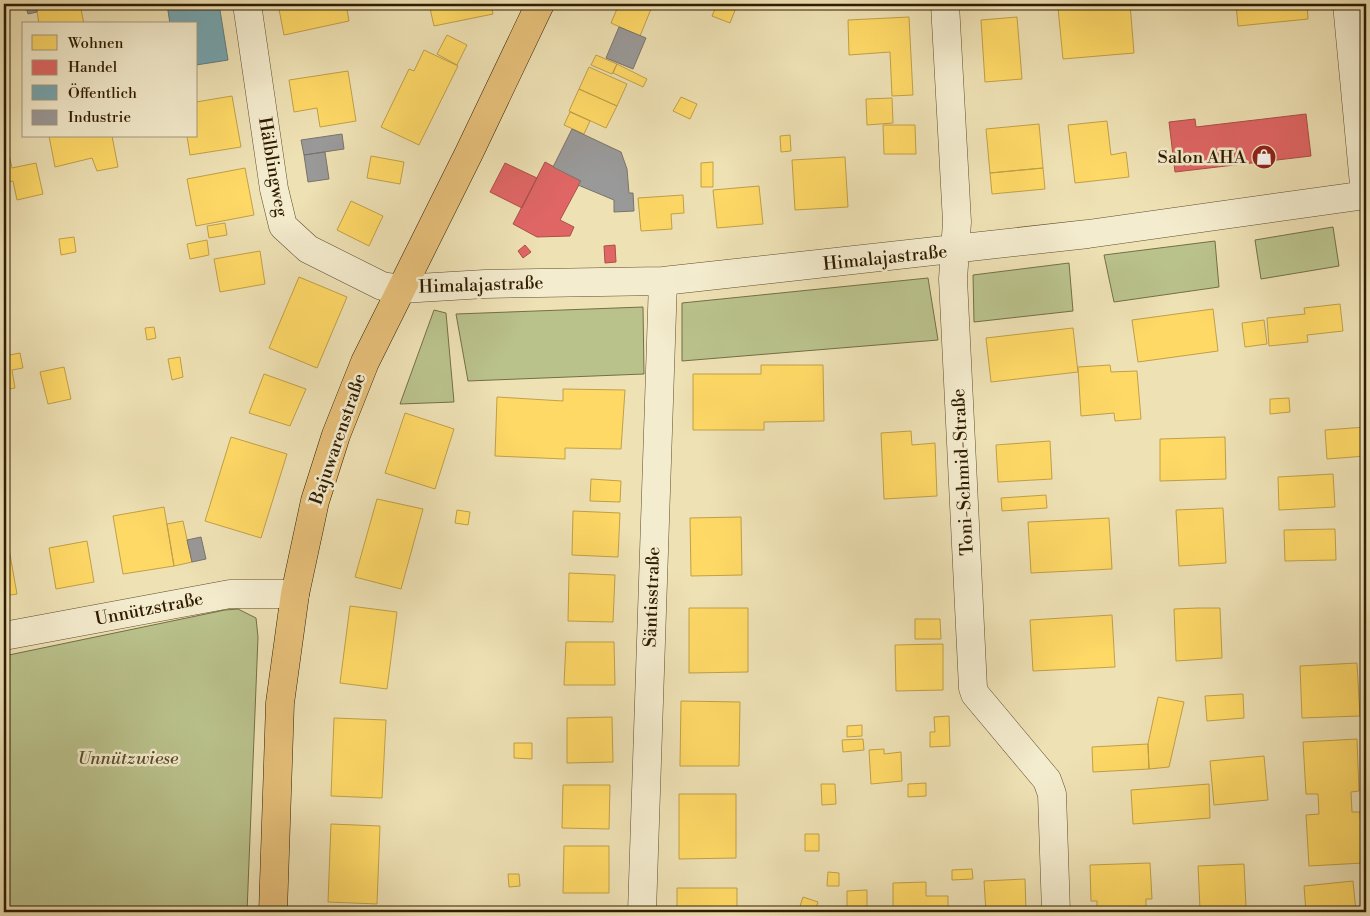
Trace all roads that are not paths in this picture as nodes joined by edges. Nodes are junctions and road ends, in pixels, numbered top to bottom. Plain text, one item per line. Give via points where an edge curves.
1 (247, 4) edge
2 (540, 4) edge
3 (945, 4) edge
4 (1347, 4) edge
5 (1366, 195) edge
6 (954, 250) junction
7 (663, 281) junction
8 (401, 288) junction
9 (295, 594) junction
10 (4, 636) edge
11 (273, 912) edge
12 (642, 912) edge
13 (1056, 912) edge

1 - 8 street, Hälblingweg via 274,190 283,226 308,249 382,286
2 - 8 main road, Bajuwarenstraße
3 - 6 street, Toni-Schmid-Straße via 957,222
4 - 5 street
5 - 6 street, Himalajastraße
6 - 7 street, Himalajastraße
6 - 13 street, Toni-Schmid-Straße via 973,688 1047,780 1052,794
7 - 8 street, Himalajastraße
7 - 12 street, Säntisstraße
8 - 9 main road, Bajuwarenstraße via 364,362 336,435 315,501
9 - 10 street, Unnützstraße via 230,594
9 - 11 main road, Bajuwarenstraße via 280,703

